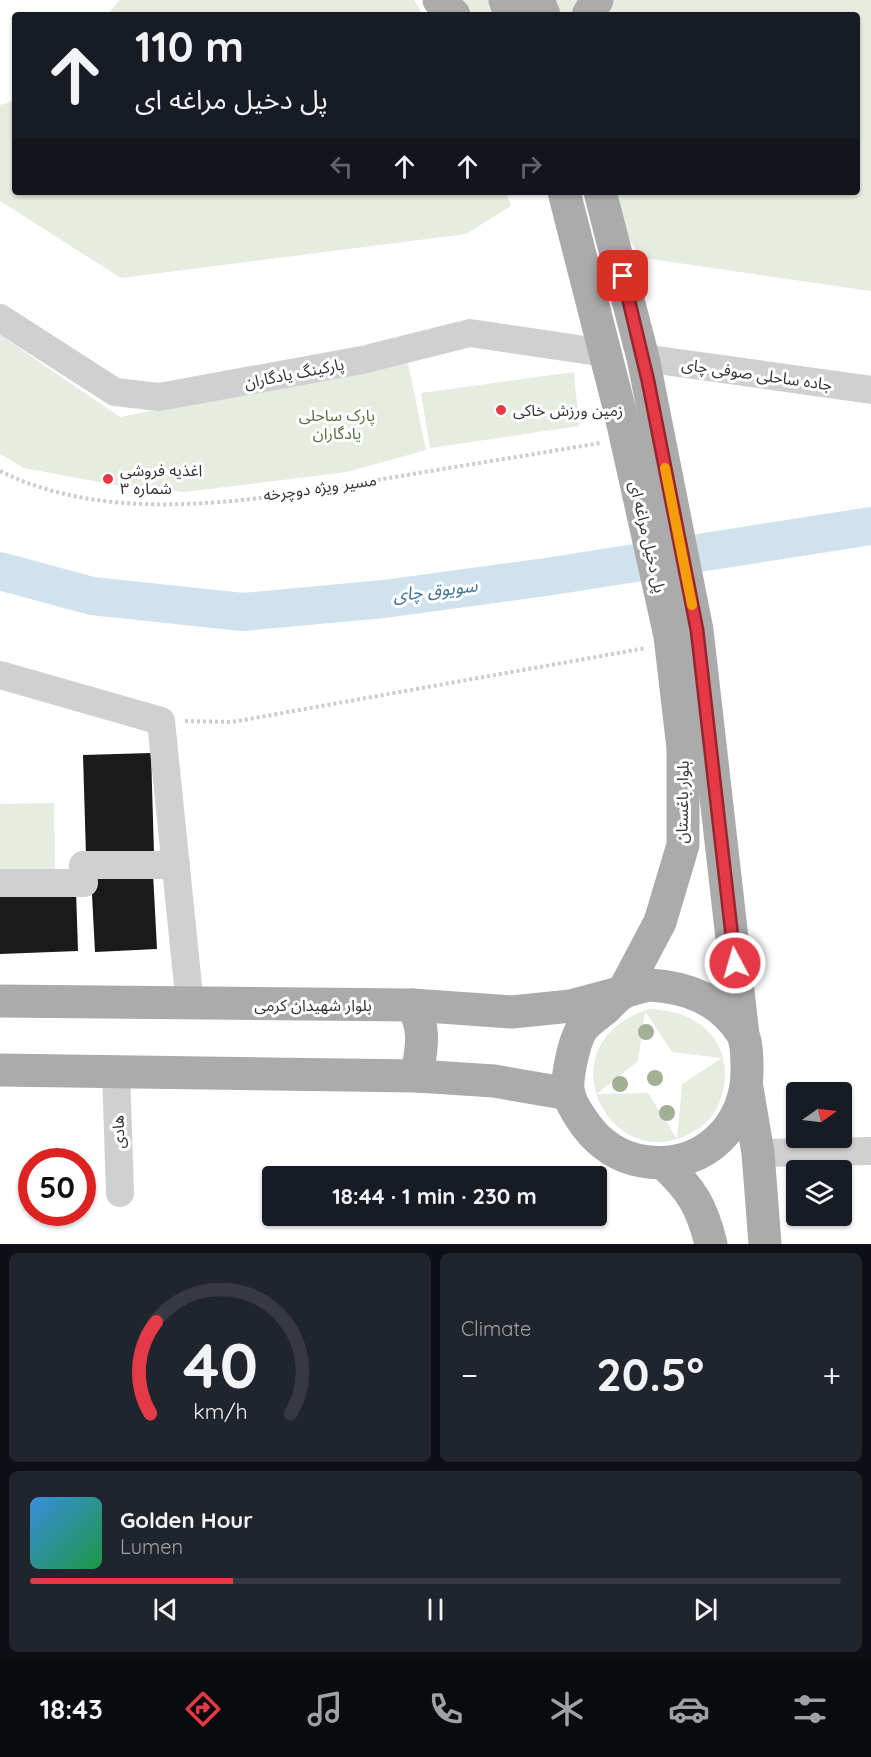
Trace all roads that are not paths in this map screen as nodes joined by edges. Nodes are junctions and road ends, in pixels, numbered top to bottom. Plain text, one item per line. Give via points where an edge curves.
1 (439, 0) edge
2 (451, 12) edge
3 (565, 195) edge
4 (601, 195) edge
5 (0, 318) edge
6 (605, 353) junction
7 (643, 358) junction
8 (871, 390) edge
9 (672, 638) junction
10 (0, 675) edge
11 (176, 865) junction
12 (0, 883) edge
13 (623, 992) junction
14 (0, 1001) edge
15 (190, 1005) junction
16 (412, 1005) junction
17 (743, 1035) junction
18 (0, 1070) edge
19 (116, 1071) junction
20 (417, 1076) junction
21 (747, 1088) junction
22 (568, 1094) junction
23 (871, 1151) edge
24 (758, 1153) junction
25 (664, 1164) junction
26 (120, 1193) dead end
27 (711, 1244) edge
28 (765, 1244) edge

1 - 2 main road
3 - 6 main road
4 - 7 main road
5 - 6 street, پارکینگ یادگاران via 115,392 159,397 362,360 470,333
6 - 9 main road, پل دخیل مراغه ای
7 - 8 street, جاده ساحلی صوفی چای
7 - 9 main road, پل دخیل مراغه ای via 657,428
9 - 13 main road, بلوار باغستان via 683,748 683,845 660,922
9 - 17 main road, بلوار باغستان
10 - 11 street via 161,721
11 - 12 street via 83,865 84,883
11 - 15 street
13 - 16 main road, بلوار شهیدان کرمی via 571,1006 512,1012
13 - 17 main road via 649,985 693,993 723,1012
13 - 22 main road via 582,1029 572,1056
14 - 15 main road, بلوار شهیدان کرمی
15 - 16 main road, بلوار شهیدان کرمی
16 - 20 main road via 422,1021
17 - 21 main road
18 - 19 main road
19 - 20 main road
19 - 26 street, هادی
20 - 22 main road via 494,1081
21 - 24 main road
21 - 25 main road via 738,1117 719,1141 693,1157
22 - 25 main road via 593,1134 613,1151 637,1161
23 - 24 street
24 - 28 main road
25 - 27 main road via 682,1181 703,1212

